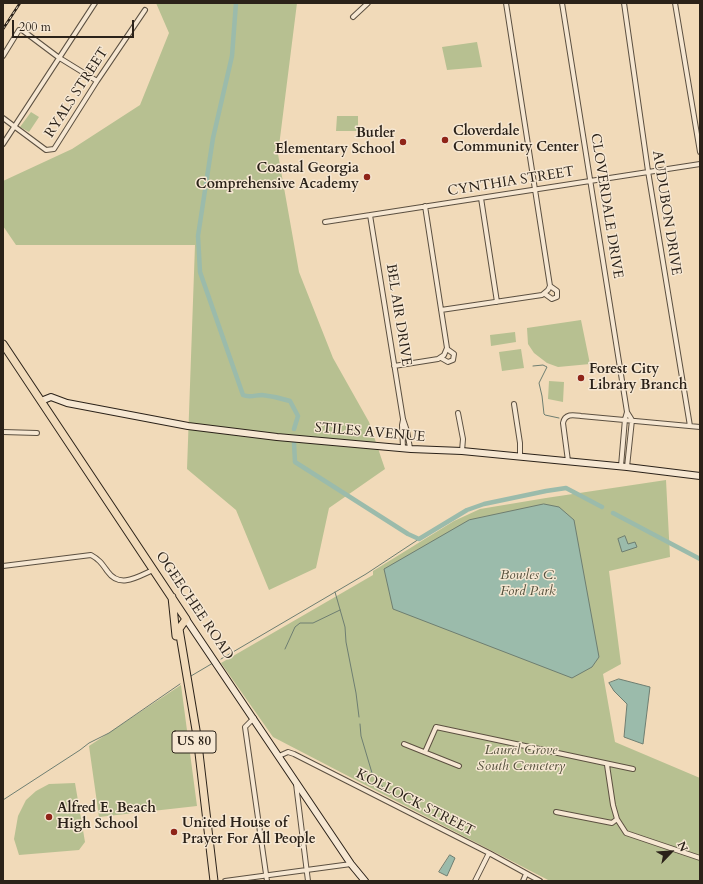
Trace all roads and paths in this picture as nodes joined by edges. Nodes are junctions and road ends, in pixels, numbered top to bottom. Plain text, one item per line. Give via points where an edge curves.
1 (94, 3) edge
2 (368, 3) edge
3 (506, 3) edge
4 (562, 3) edge
5 (624, 3) edge
6 (675, 3) edge
7 (145, 10) dead end
8 (353, 17) dead end
9 (3, 56) edge
10 (58, 57) junction
11 (97, 81) junction
12 (3, 118) edge
13 (14, 126) junction
14 (3, 144) edge
15 (700, 152) edge
16 (700, 164) edge
17 (648, 171) junction
18 (591, 181) junction
19 (536, 189) junction
20 (481, 198) junction
21 (425, 206) junction
22 (370, 215) junction
23 (326, 222) dead end
24 (550, 286) junction
25 (545, 294) junction
26 (497, 302) junction
27 (442, 310) junction
28 (3, 344) edge
29 (447, 349) junction
30 (441, 358) junction
31 (394, 366) junction
32 (41, 401) junction
33 (514, 404) dead end
34 (628, 412) junction
35 (458, 413) dead end
36 (403, 419) junction
37 (625, 419) junction
38 (632, 420) junction
39 (690, 426) junction
40 (700, 426) edge
41 (3, 432) edge
42 (37, 433) dead end
43 (403, 448) junction
44 (410, 448) junction
45 (462, 451) junction
46 (520, 457) junction
47 (568, 462) junction
48 (624, 466) junction
49 (700, 476) edge
50 (3, 566) edge
51 (153, 570) junction
52 (172, 597) junction
53 (186, 619) junction
54 (254, 718) junction
55 (404, 744) dead end
56 (425, 752) junction
57 (279, 756) junction
58 (608, 765) junction
59 (459, 766) dead end
60 (633, 769) dead end
61 (296, 781) junction
62 (556, 812) dead end
63 (617, 819) junction
64 (489, 853) junction
65 (700, 858) edge
66 (352, 864) junction
67 (306, 869) junction
68 (526, 874) junction
69 (266, 875) junction
70 (210, 881) edge
71 (214, 881) edge
72 (225, 881) edge
73 (267, 881) edge
74 (308, 881) edge
75 (365, 881) edge
76 (475, 881) edge
77 (523, 881) edge
78 (540, 881) edge

1 - 10 street
2 - 8 street
3 - 19 street
4 - 18 street, CLOVERDALE DRIVE
5 - 17 street, AUDUBON DRIVE
6 - 15 street
7 - 11 street, RYALS STREET
9 - 10 street via 19,30 22,30
10 - 11 street
10 - 13 street
11 - 13 street, RYALS STREET via 54,149 46,150
12 - 13 street
13 - 14 street
16 - 17 street, CYNTHIA STREET
17 - 18 street, CYNTHIA STREET
17 - 39 street, AUDUBON DRIVE
18 - 19 street, CYNTHIA STREET
18 - 34 street, CLOVERDALE DRIVE
19 - 20 street, CYNTHIA STREET
19 - 24 street
20 - 21 street, CYNTHIA STREET
20 - 26 street
21 - 22 street, CYNTHIA STREET
21 - 27 street
22 - 23 street, CYNTHIA STREET
22 - 31 street, BEL AIR DRIVE
24 - 25 street
24 - 25 street via 557,291 557,297 552,299
25 - 26 street
26 - 27 street
27 - 29 street
28 - 32 main road, OGEECHEE ROAD / US 80
29 - 30 street
29 - 30 street via 454,354 454,360 448,362
30 - 31 street
31 - 36 street, BEL AIR DRIVE
32 - 43 street, STILES AVENUE via 51,397 67,403 188,426
32 - 51 main road, OGEECHEE ROAD / US 80
33 - 46 street
34 - 37 street
34 - 38 street, CLOVERDALE DRIVE
35 - 45 street
36 - 43 street, BEL AIR DRIVE
36 - 44 street, BEL AIR DRIVE
37 - 38 street
37 - 47 street via 569,415 565,417 563,423
37 - 48 street
38 - 39 street
38 - 48 street
39 - 40 street
41 - 42 street
43 - 44 street, STILES AVENUE
44 - 45 street, STILES AVENUE
45 - 46 street, STILES AVENUE
46 - 47 street, STILES AVENUE
47 - 48 street, STILES AVENUE
48 - 49 street, STILES AVENUE
50 - 51 street via 91,555 100,560 110,575 118,581 132,579
51 - 52 main road, OGEECHEE ROAD / US 80
52 - 53 main road, OGEECHEE ROAD / US 80
52 - 70 main road, US 80 via 193,736
53 - 54 street, OGEECHEE ROAD
53 - 71 main road, US 80 via 179,629 197,736
54 - 57 street, OGEECHEE ROAD
54 - 69 street via 245,727
55 - 56 street
56 - 58 street via 436,726
56 - 59 street
57 - 61 street, OGEECHEE ROAD
57 - 64 street, KOLLOCK STREET via 288,752 294,754
58 - 60 street
58 - 63 street
61 - 66 street, OGEECHEE ROAD
61 - 67 street
62 - 63 street via 612,823
63 - 65 street via 626,833
64 - 68 street, KOLLOCK STREET
64 - 76 street
66 - 67 street
66 - 75 street, OGEECHEE ROAD
67 - 69 street
67 - 74 street
68 - 77 street
68 - 78 street, KOLLOCK STREET
69 - 72 street
69 - 73 street

